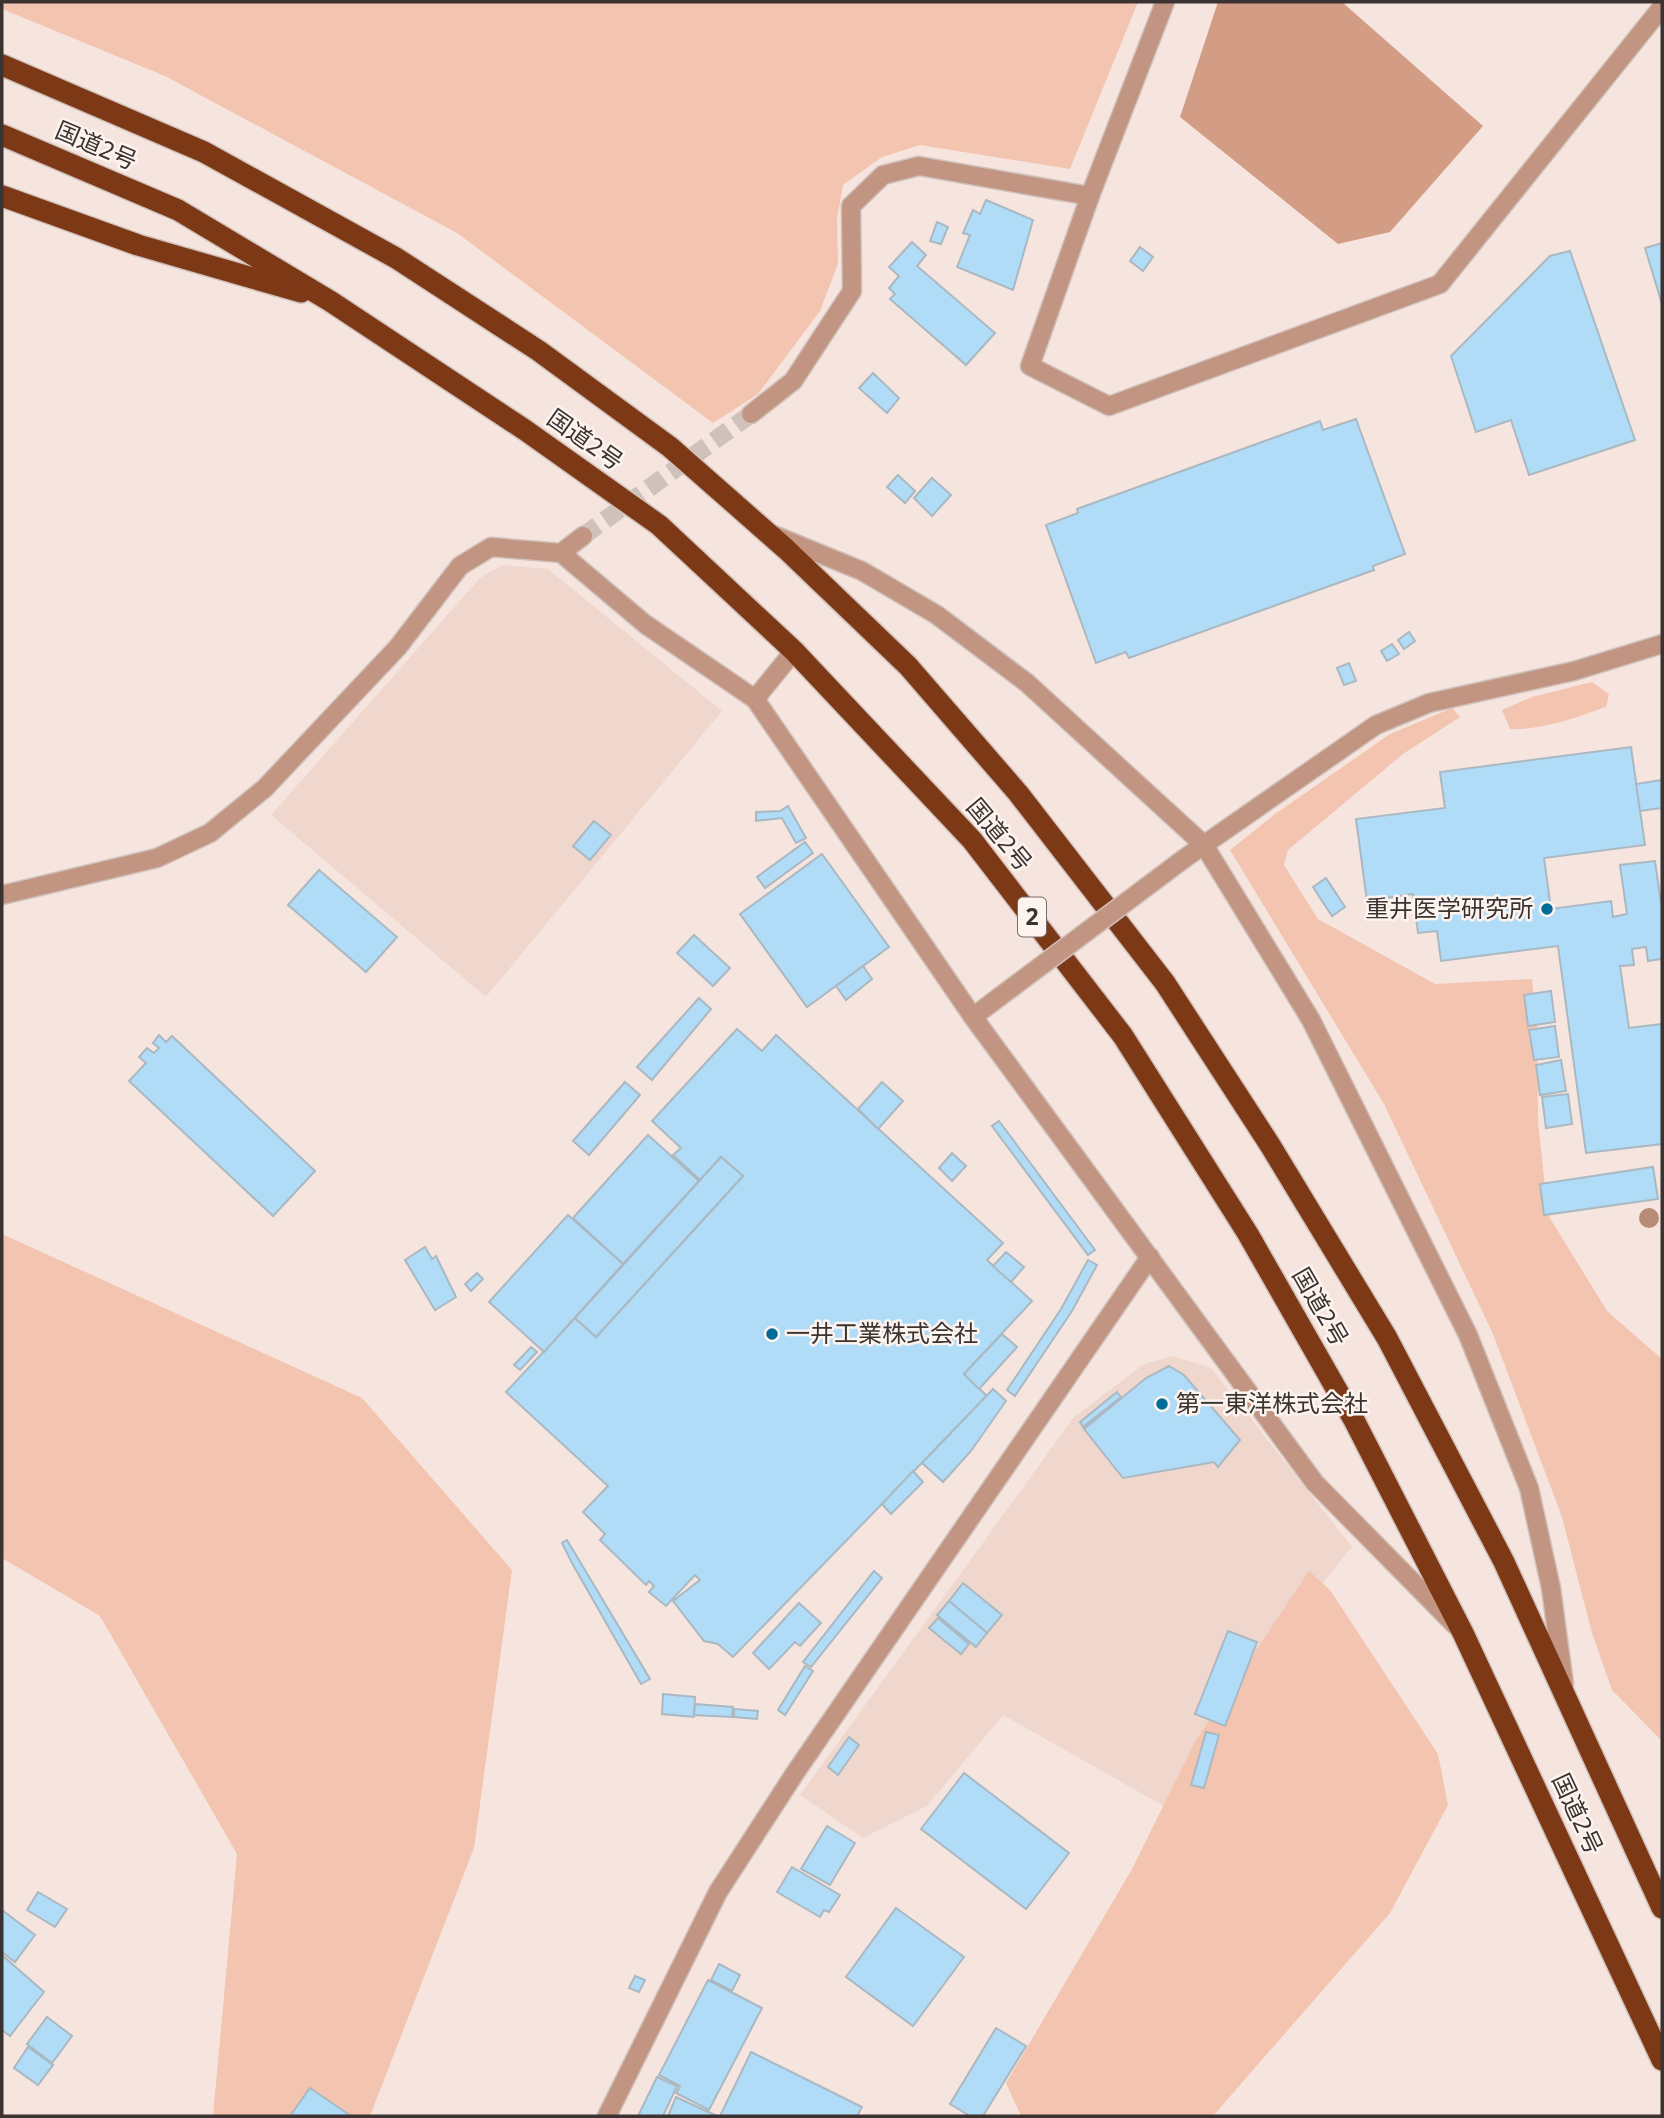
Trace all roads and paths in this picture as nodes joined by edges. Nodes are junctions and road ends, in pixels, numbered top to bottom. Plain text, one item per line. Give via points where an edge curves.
1 (1165, 2) edge
2 (1662, 7) edge
3 (2, 65) edge
4 (2, 135) edge
5 (2, 196) edge
6 (1090, 196) junction
7 (330, 301) junction
8 (751, 414) tunnel mouth
9 (764, 531) junction
10 (583, 536) tunnel mouth
11 (561, 553) junction
12 (1662, 644) edge
13 (794, 651) junction
14 (755, 699) junction
15 (1204, 845) junction
16 (2, 895) edge
17 (973, 1017) junction
18 (1150, 1257) junction
19 (1463, 1633) junction
20 (1566, 1698) junction
21 (1662, 1908) edge
22 (1662, 2060) edge
23 (607, 2116) edge

1 - 6 street
2 - 6 street via 1440,284 1109,406 1030,366
3 - 9 highway, 国道2号 via 204,152 396,258 539,351 670,447
4 - 7 highway, 国道2号 / 2 via 178,211
5 - 7 highway via 138,245
6 - 8 street via 919,166 883,175 852,206 852,291 793,381
7 - 13 highway, 国道2号 / 2 via 659,525
9 - 15 street via 862,571 937,614 1027,683
9 - 20 highway, 国道2号 via 908,666 1017,793 1165,983 1387,1338 1504,1563
10 - 11 street
11 - 14 street via 645,624
11 - 16 street via 491,547 460,566 398,648 265,788 210,833 157,858
12 - 15 street via 1574,671 1429,703 1376,725
13 - 14 street
13 - 19 highway, 国道2号 / 2 via 972,840 1123,1036 1248,1234 1348,1408
14 - 17 street
15 - 17 street, bridge
15 - 20 street via 1311,1020 1468,1335 1529,1488 1551,1588
17 - 18 street
18 - 19 street via 1315,1483
18 - 23 street via 718,1892
19 - 22 highway, 国道2号 / 2
20 - 21 highway, 国道2号

